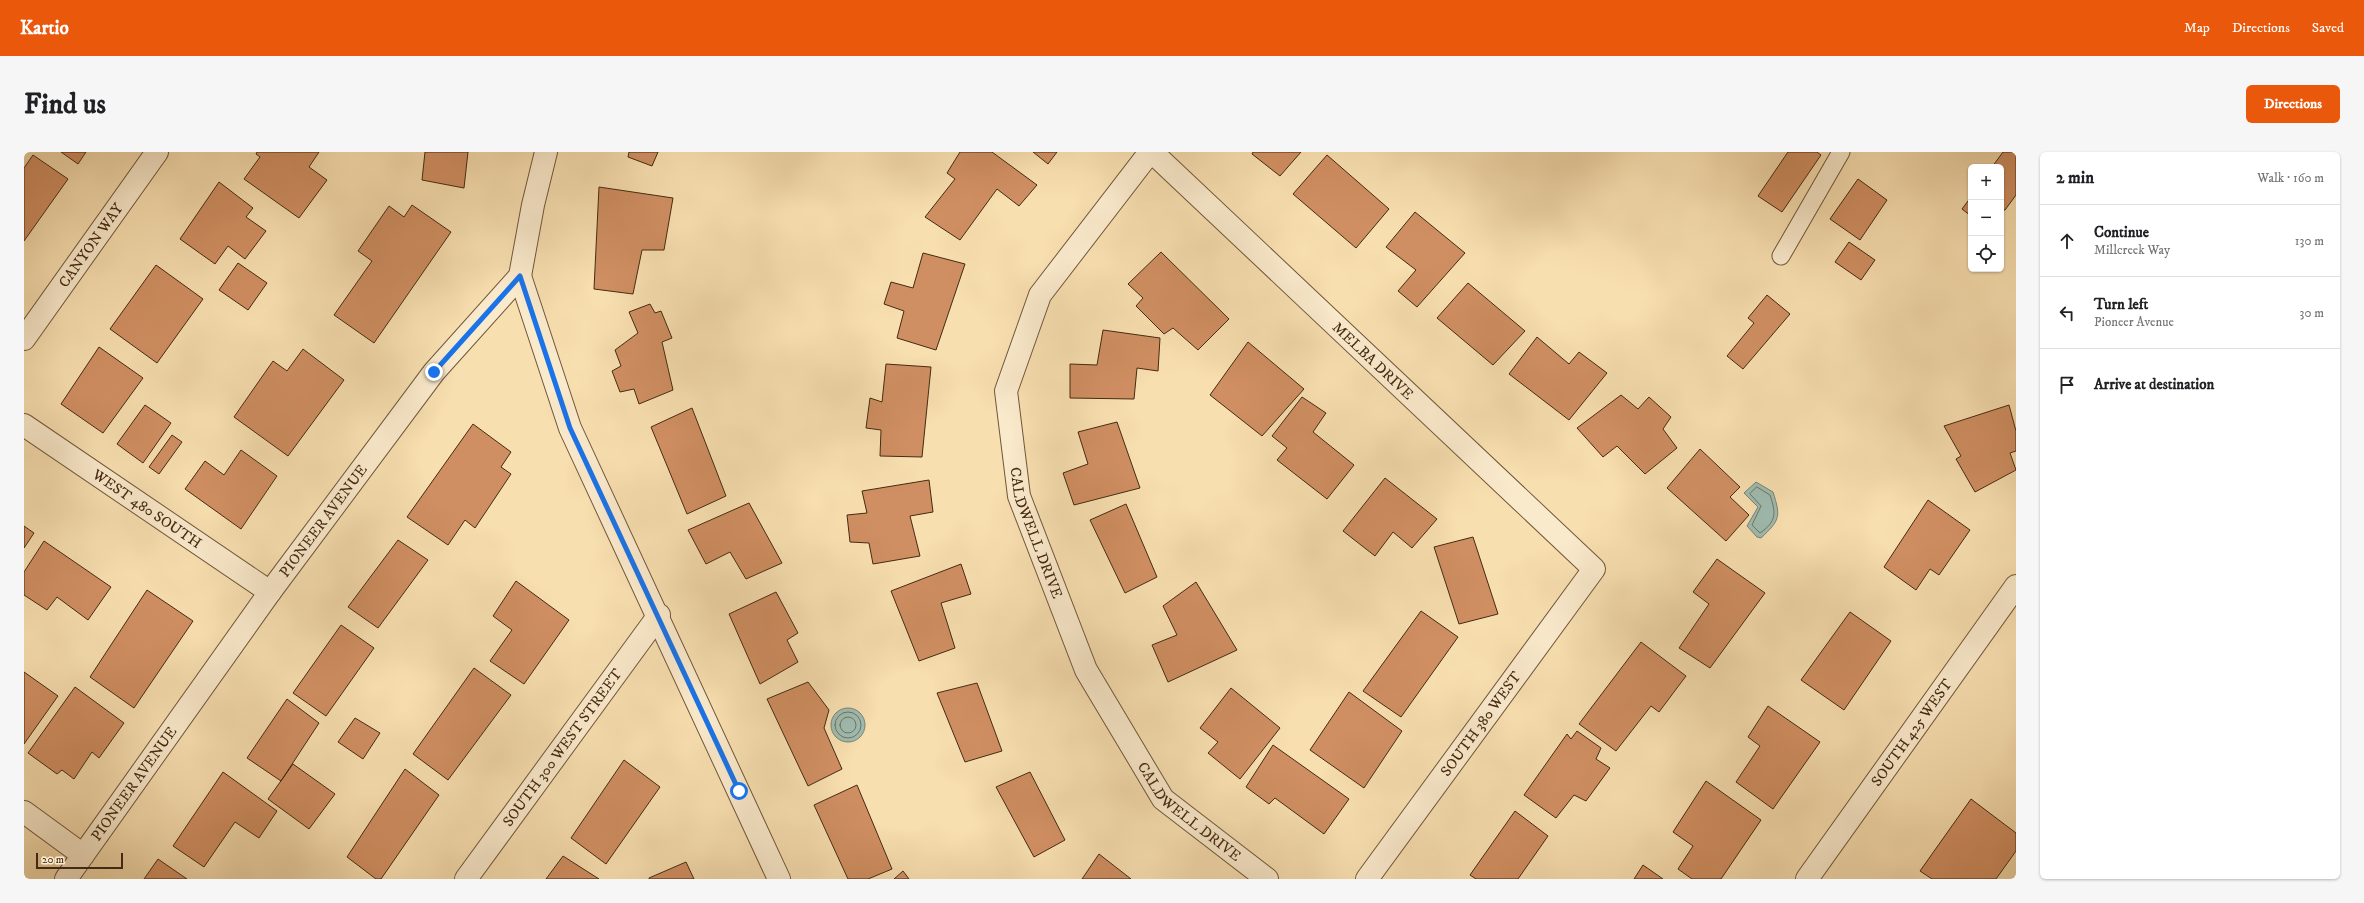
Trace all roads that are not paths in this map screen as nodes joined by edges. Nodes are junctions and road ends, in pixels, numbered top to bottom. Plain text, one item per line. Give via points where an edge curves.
1 (157, 152) edge
2 (546, 152) edge
3 (1151, 152) edge
4 (1841, 152) edge
5 (1781, 256) dead end
6 (520, 276) junction
7 (24, 339) edge
8 (24, 425) edge
9 (1594, 570) joint
10 (2016, 586) edge
11 (270, 592) junction
12 (659, 615) junction
13 (24, 812) edge
14 (83, 855) junction
15 (66, 879) edge
16 (466, 879) edge
17 (779, 879) edge
18 (1267, 879) edge
19 (1367, 879) edge
20 (1807, 879) edge

1 - 7 street, CANYON WAY
2 - 6 street
3 - 9 street, MELBA DRIVE
3 - 18 street, CALDWELL DRIVE via 1040,295 1006,391 1019,496 1086,670 1163,800
4 - 5 lane
6 - 11 street, PIONEER AVENUE via 434,372
6 - 12 street via 570,428
8 - 11 street, WEST 480 SOUTH
9 - 19 street, SOUTH 380 WEST
10 - 20 street, SOUTH 425 WEST
11 - 14 street, PIONEER AVENUE
12 - 16 street, SOUTH 300 WEST STREET
12 - 17 street
13 - 14 street
14 - 15 street, PIONEER AVENUE

